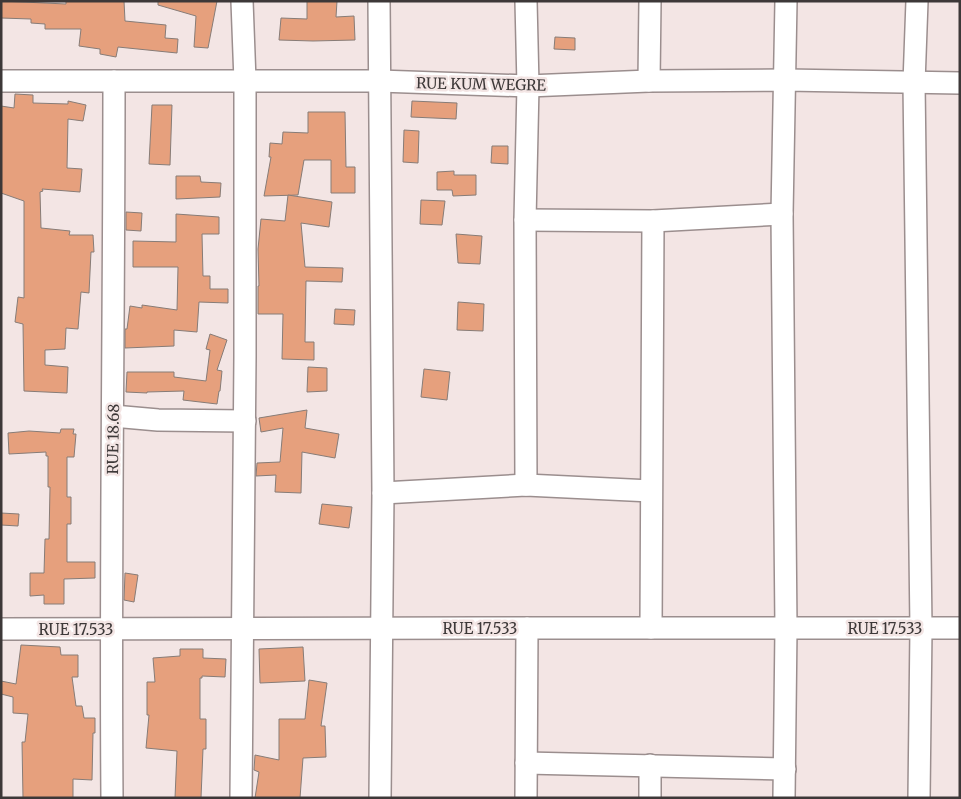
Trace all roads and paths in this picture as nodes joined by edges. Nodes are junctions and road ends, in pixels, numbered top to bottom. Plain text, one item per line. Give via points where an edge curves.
1 (242, 1) edge
2 (379, 1) edge
3 (526, 1) edge
4 (650, 1) edge
5 (786, 1) edge
6 (917, 1) edge
7 (245, 80) junction
8 (786, 80) junction
9 (1, 81) edge
10 (114, 81) junction
11 (378, 82) junction
12 (648, 82) junction
13 (914, 83) junction
14 (960, 83) edge
15 (528, 86) junction
16 (782, 214) junction
17 (525, 220) junction
18 (653, 221) junction
19 (113, 416) junction
20 (245, 421) junction
21 (526, 485) junction
22 (651, 491) junction
23 (383, 493) junction
24 (381, 627) junction
25 (110, 628) junction
26 (528, 628) junction
27 (651, 628) junction
28 (786, 628) junction
29 (921, 628) junction
30 (960, 628) edge
31 (1, 629) edge
32 (243, 629) junction
33 (526, 763) junction
34 (650, 765) junction
35 (785, 768) junction
36 (112, 798) edge
37 (241, 798) edge
38 (380, 798) edge
39 (526, 798) edge
40 (650, 798) edge
41 (784, 798) edge
42 (919, 798) edge

1 - 7 street
2 - 11 street
3 - 15 street
4 - 12 street
5 - 8 street
6 - 13 street
7 - 10 street, RUE KUM WEGRE
7 - 11 street, RUE KUM WEGRE
7 - 20 street
8 - 12 street, RUE KUM WEGRE
8 - 13 street, RUE KUM WEGRE
8 - 16 street
9 - 10 street, RUE KUM WEGRE
10 - 19 street, RUE 18.68
11 - 15 street, RUE KUM WEGRE
11 - 23 street
12 - 15 street, RUE KUM WEGRE
13 - 14 street, RUE KUM WEGRE
13 - 29 street
15 - 17 street
16 - 18 street
16 - 28 street
17 - 18 street
17 - 21 street
18 - 22 street
19 - 20 street
19 - 25 street, RUE 18.68
20 - 32 street
21 - 22 street
21 - 23 street
22 - 27 street
23 - 24 street
24 - 26 street, RUE 17.533
24 - 32 street, RUE 17.533
24 - 38 street
25 - 31 street, RUE 17.533
25 - 32 street, RUE 17.533
25 - 36 street, RUE 18.68
26 - 27 street, RUE 17.533
26 - 33 street
27 - 28 street, RUE 17.533
28 - 29 street, RUE 17.533
28 - 35 street
29 - 30 street, RUE 17.533
29 - 42 street
32 - 37 street
33 - 34 street
33 - 39 street
34 - 35 street
34 - 40 street
35 - 41 street

